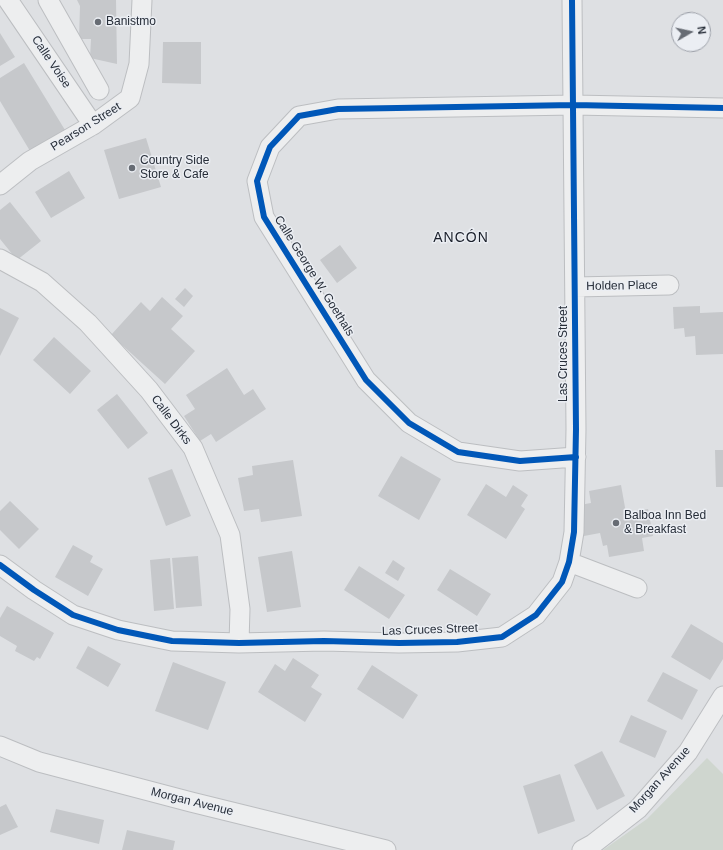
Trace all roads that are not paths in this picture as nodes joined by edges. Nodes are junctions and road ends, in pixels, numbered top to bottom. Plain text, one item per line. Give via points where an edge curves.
1 (8, 0) edge
2 (48, 0) edge
3 (142, 0) edge
4 (572, 0) edge
5 (70, 42) junction
6 (47, 57) junction
7 (99, 90) dead end
8 (574, 105) junction
9 (723, 108) edge
10 (93, 125) junction
11 (0, 185) edge
12 (0, 259) edge
13 (669, 285) dead end
14 (575, 287) junction
15 (576, 457) junction
16 (569, 562) junction
17 (0, 565) edge
18 (636, 588) dead end
19 (239, 643) junction
20 (723, 696) edge
21 (0, 746) edge
22 (386, 850) edge
23 (582, 850) edge

1 - 6 street, Calle Voise
2 - 5 street
3 - 10 street, Pearson Street via 139,64 130,98
4 - 8 street, Las Cruces Street
5 - 6 street
5 - 7 street
6 - 10 street, Calle Voise
8 - 9 street, Calle George W. Goethals
8 - 14 street, Las Cruces Street
8 - 15 street, Calle George W. Goethals via 338,109 299,116 270,147 257,181 264,217 366,380 409,423 458,452 520,461
10 - 11 street, Pearson Street via 30,161
12 - 19 street, Calle Dirks via 42,282 88,323 149,390 193,448 230,535 240,609
13 - 14 street, Holden Place
14 - 15 street, Las Cruces Street
15 - 16 street, Las Cruces Street via 574,532
16 - 18 street
16 - 19 street, Las Cruces Street via 562,582 536,615 502,637 457,642
17 - 19 street, Las Cruces Street via 73,615 118,630 172,641
20 - 23 street, Morgan Avenue via 688,752 638,809
21 - 22 street, Morgan Avenue via 40,762

